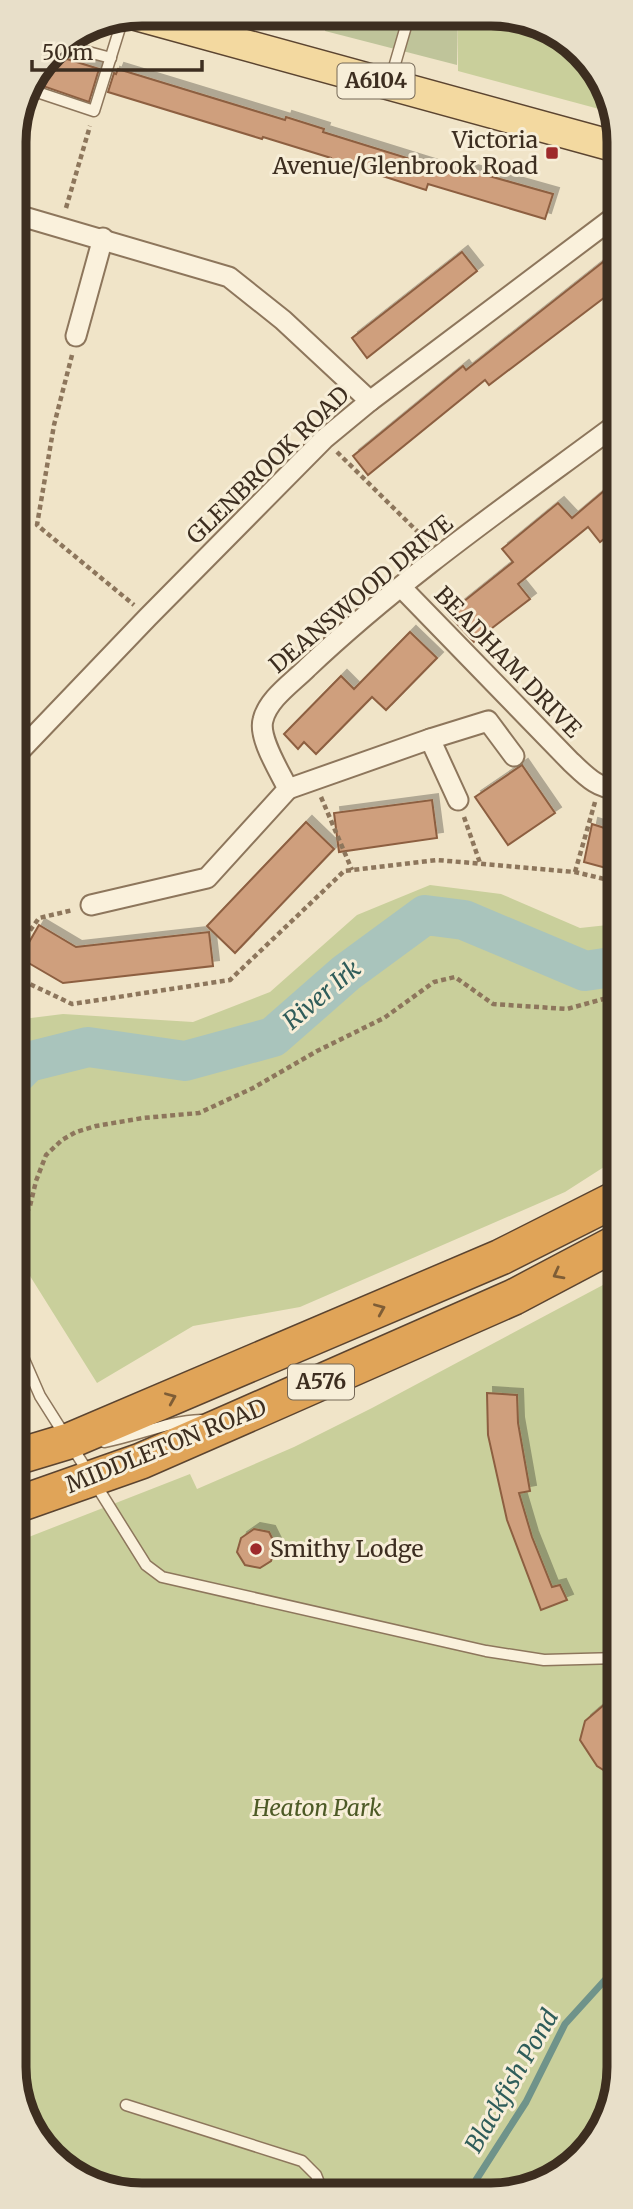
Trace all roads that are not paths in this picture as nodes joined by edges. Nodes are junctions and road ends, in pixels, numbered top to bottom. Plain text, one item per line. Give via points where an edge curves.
1 (196, 26) edge
2 (406, 26) edge
3 (120, 28) edge
4 (75, 48) edge
5 (111, 58) junction
6 (388, 85) junction
7 (37, 93) edge
8 (607, 144) edge
9 (26, 217) edge
10 (607, 223) edge
11 (103, 239) junction
12 (76, 336) road end
13 (370, 401) junction
14 (607, 432) edge
15 (401, 587) junction
16 (430, 739) junction
17 (26, 745) edge
18 (514, 756) dead end
19 (607, 786) edge
20 (288, 789) junction
21 (458, 800) road end
22 (91, 905) road end
23 (607, 1204) edge
24 (607, 1247) edge
25 (26, 1364) edge
26 (237, 1419) junction
27 (69, 1441) junction
28 (26, 1454) edge
29 (92, 1478) junction
30 (26, 1501) edge
31 (607, 1658) edge
32 (125, 2105) dead end
33 (319, 2183) edge

1 - 6 main road, A6104
2 - 6 lane
3 - 5 lane
4 - 5 lane
5 - 7 lane via 94,111
6 - 8 main road, A6104
9 - 11 street
10 - 13 street, GLENBROOK ROAD
11 - 12 street
11 - 13 street via 229,277
13 - 17 street, GLENBROOK ROAD via 324,439
14 - 15 street, DEANSWOOD DRIVE
15 - 19 street, BEADHAM DRIVE via 570,762 588,778
15 - 20 street, DEANSWOOD DRIVE via 324,652 267,710 261,733
16 - 18 street via 488,721
16 - 20 street
16 - 21 street
20 - 22 street via 207,878
27 -> 23 highway, MIDDLETON ROAD / A576 via 501,1257
24 -> 26 highway, MIDDLETON ROAD / A576 via 514,1297
25 - 27 lane
26 - 27 lane via 180,1420 107,1442
26 - 29 highway, MIDDLETON ROAD / A576
27 - 28 highway, MIDDLETON ROAD / A576
27 - 29 lane
29 - 30 highway, MIDDLETON ROAD / A576
29 - 31 lane via 146,1565 162,1577 486,1651 544,1660
32 - 33 lane via 302,2161

